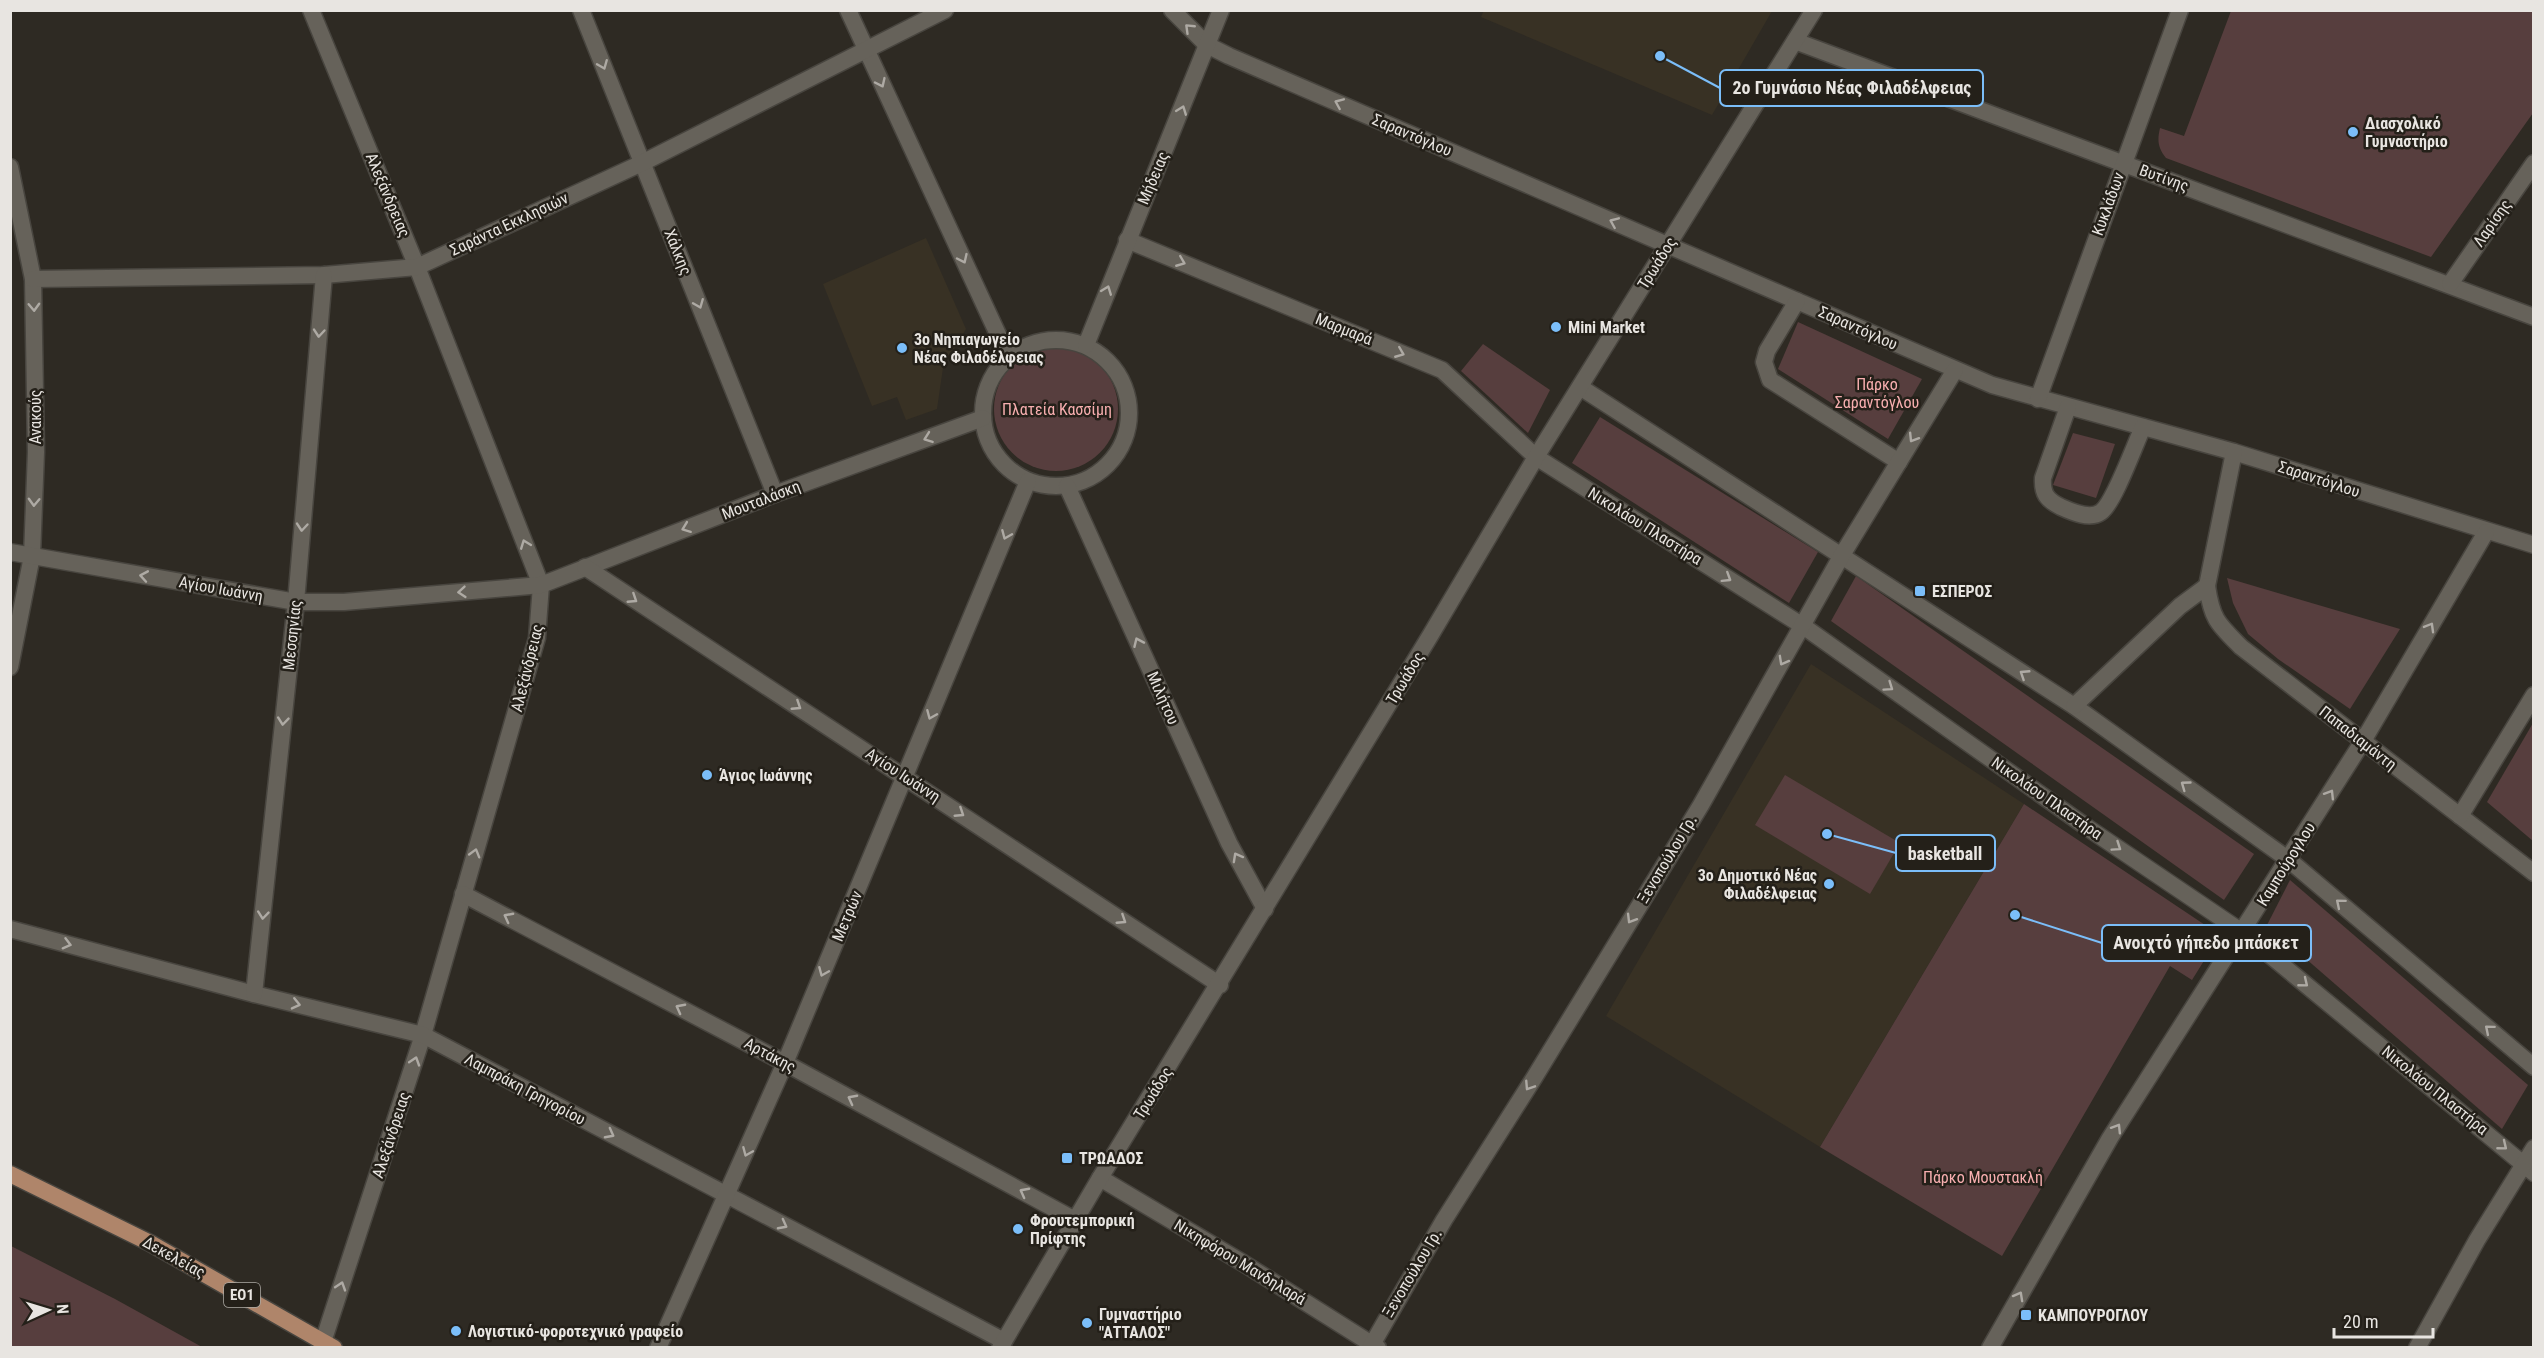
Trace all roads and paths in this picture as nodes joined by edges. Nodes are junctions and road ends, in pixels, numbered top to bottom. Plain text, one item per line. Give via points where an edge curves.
1 (311, 10) edge
2 (581, 10) edge
3 (848, 10) edge
4 (945, 10) edge
5 (1172, 10) edge
6 (1221, 10) edge
7 (1814, 10) edge
8 (2180, 10) edge
9 (1795, 41) junction
10 (1206, 45) junction
11 (866, 49) junction
12 (642, 163) junction
13 (2122, 163) junction
14 (2534, 163) edge
15 (10, 167) edge
16 (17, 228) edge
17 (1127, 240) junction
18 (1668, 244) junction
19 (417, 267) junction
20 (324, 275) junction
21 (33, 279) junction
22 (2450, 284) junction
23 (1797, 301) junction
24 (2534, 316) edge
25 (1086, 345) junction
26 (1008, 356) junction
27 (1955, 370) junction
28 (1580, 387) junction
29 (2038, 399) junction
30 (2068, 407) junction
31 (983, 418) junction
32 (2142, 427) junction
33 (2234, 452) junction
34 (1536, 457) junction
35 (1899, 462) junction
36 (1028, 481) junction
37 (1066, 486) junction
38 (775, 494) junction
39 (2486, 532) junction
40 (2534, 545) edge
41 (10, 552) edge
42 (1842, 555) junction
43 (32, 556) junction
44 (585, 567) junction
45 (541, 585) junction
46 (2207, 586) junction
47 (296, 602) junction
48 (1803, 626) junction
49 (10, 667) edge
50 (2534, 695) edge
51 (2074, 706) junction
52 (2363, 741) junction
53 (905, 777) junction
54 (2460, 816) junction
55 (2289, 860) junction
56 (2534, 873) edge
57 (463, 894) junction
58 (1265, 909) junction
59 (10, 929) edge
60 (2242, 932) junction
61 (1220, 984) junction
62 (254, 994) junction
63 (423, 1035) junction
64 (785, 1063) junction
65 (2534, 1067) edge
66 (2534, 1148) edge
67 (2529, 1169) edge
68 (10, 1174) edge
69 (1100, 1178) junction
70 (728, 1196) junction
71 (1075, 1220) junction
72 (1002, 1344) edge
73 (328, 1345) edge
74 (1370, 1346) edge
75 (658, 1347) edge
76 (1990, 1347) edge
77 (2417, 1347) edge

1 - 19 street, Αλεξάνδρειας
2 -> 12 street, Χάλκης
3 - 11 street
4 - 11 street, Σαράντα Εκκλησιών
10 -> 5 street
6 - 10 street, Μήδειας
7 - 9 street, Τρωάδος
8 - 13 street, Κυκλάδων
9 - 13 street, Βυτίνης
9 - 18 street, Τρωάδος
17 -> 10 street, Μήδειας
18 -> 10 street, Σαραντόγλου
11 - 12 street, Σαράντα Εκκλησιών
11 -> 26 street
12 - 19 street, Σαράντα Εκκλησιών
12 -> 38 street, Χάλκης
13 - 22 street, Βυτίνης
13 - 29 street, Κυκλάδων
14 - 22 street, Λαρίσης
15 - 16 street, Ανακούς
16 - 21 street, Ανακούς
25 -> 17 street, Μήδειας
17 -> 34 street, Μαρμαρά via 1442,370
18 - 23 street, Σαραντόγλου
18 - 28 street, Τρωάδος
19 - 20 street, Σαράντα Εκκλησιών
45 -> 19 street, Αλεξάνδρειας
20 - 21 street, Σαράντα Εκκλησιών
20 -> 47 street, Μεσσηνίας
21 -> 43 street, Ανακούς via 36,452
22 - 24 street, Βυτίνης
23 - 27 street, Σαραντόγλου
23 - 35 street via 1767,351 1764,362 1770,380
25 - 26 street via 1067,339 1045,340
25 - 37 street via 1108,359 1123,380 1129,405 1128,430 1117,454 1104,469
26 - 31 street via 985,395
27 - 29 street, Σαραντόγλου
27 -> 35 street, Ξενoπούλου Γρ.
28 - 34 street, Τρωάδος
28 - 42 street
29 - 30 street, Σαραντόγλου
30 - 32 street, Σαραντόγλου
30 - 32 street via 2042,486 2044,496 2069,511 2088,516 2101,513
31 - 36 street via 987,438 997,456
31 -> 38 street, Μουταλάσκη
32 - 33 street, Σαραντόγλου
33 - 39 street, Σαραντόγλου
33 - 46 street, Παπαδιαμάντη
34 -> 48 street, Νικολάου Πλαστήρα
34 - 58 street, Τρωάδος
35 - 42 street, Ξενoπούλου Γρ.
36 - 37 street
36 -> 53 street, Μετρών
58 -> 37 street, Μιλήτου via 1229,843
38 -> 44 street, Μουταλάσκη
39 - 40 street, Σαραντόγλου
52 -> 39 street, Καμπούρογλου
41 - 43 street, Αγίου Ιωάννη
42 - 48 street, Ξενoπούλου Γρ.
51 -> 42 street
47 -> 43 street, Αγίου Ιωάννη
43 - 49 street, Ανακούς
44 - 45 street, Μουταλάσκη
44 -> 53 street, Αγίου Ιωάννη
45 -> 47 street, Αγίου Ιωάννη via 344,602
57 -> 45 street, Αλεξάνδρειας via 537,638
46 - 51 street via 2180,606
46 - 52 street, Παπαδιαμάντη via 2216,622 2233,639
47 -> 62 street, Μεσσηνίας
48 -> 60 street, Νικολάου Πλαστήρα
48 -> 74 street, Ξενoπούλου Γρ. via 1701,805
50 - 54 street
55 -> 51 street
52 - 54 street, Παπαδιαμάντη
55 -> 52 street, Καμπούρογλου
53 -> 61 street, Αγίου Ιωάννη
53 -> 64 street, Μετρών
54 - 56 street, Παπαδιαμάντη
55 - 60 street, Καμπούρογλου
65 -> 55 street
57 - 63 street, Αλεξάνδρειας
64 -> 57 street, Αρτάκης
58 - 61 street, Τρωάδος
59 -> 62 street, Λαμπράκη Γρηγορίου
60 -> 67 street, Νικολάου Πλαστήρα
76 -> 60 street, Καμπούρογλου via 2110,1138
61 - 69 street, Τρωάδος
62 -> 63 street, Λαμπράκη Γρηγορίου
63 -> 70 street, Λαμπράκη Γρηγορίου
73 -> 63 street, Αλεξάνδρειας
64 -> 70 street, Μετρών
71 -> 64 street, Αρτάκης
66 - 67 street
67 - 77 street via 2477,1240
68 - 73 main road, Δεκελείας / ΕΟ1 via 150,1243
69 - 71 street, Τρωάδος
69 - 74 street, Νικηφόρου Μανδηλαρά via 1243,1263
70 -> 72 street, Λαμπράκη Γρηγορίου
70 - 75 street, Μετρών
71 - 72 street, Τρωάδος

